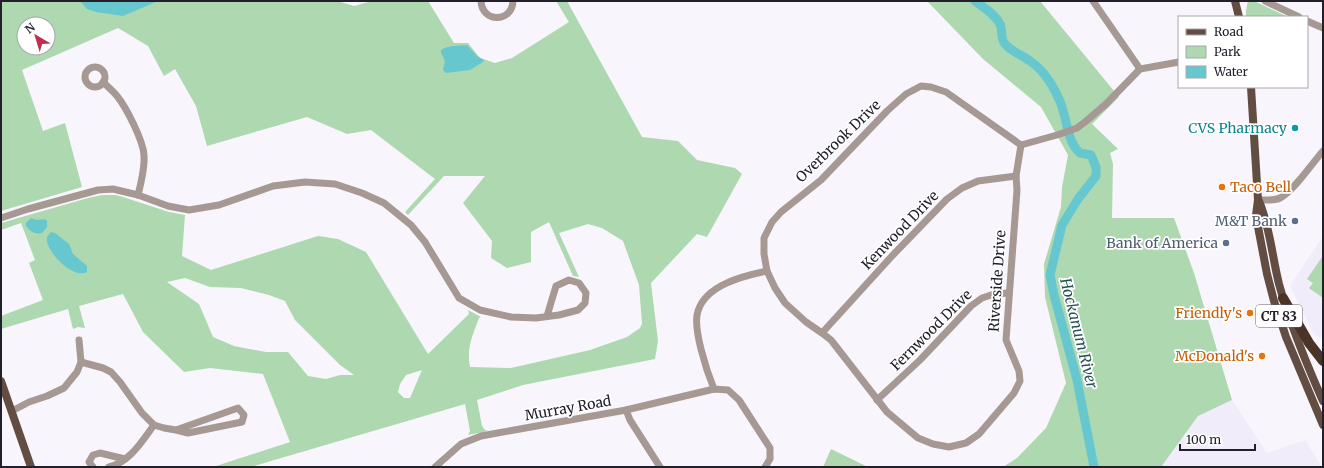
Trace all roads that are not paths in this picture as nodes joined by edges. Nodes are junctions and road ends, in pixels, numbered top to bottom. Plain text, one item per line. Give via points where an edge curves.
1 (481, 1) edge
2 (513, 1) edge
3 (1093, 1) edge
4 (1235, 1) edge
5 (1265, 1) edge
6 (1239, 16) edge
7 (1297, 16) edge
8 (1308, 21) edge
9 (1323, 28) edge
10 (1178, 62) edge
11 (1140, 69) junction
12 (103, 82) dead end
13 (1251, 88) edge
14 (1021, 145) junction
15 (1323, 151) edge
16 (1016, 176) junction
17 (138, 195) junction
18 (1258, 200) junction
19 (1, 218) edge
20 (767, 271) junction
21 (1009, 293) junction
22 (1283, 298) junction
23 (547, 316) junction
24 (822, 333) junction
25 (1286, 337) junction
26 (1297, 339) junction
27 (79, 340) dead end
28 (1323, 361) edge
29 (81, 362) junction
30 (1, 381) edge
31 (714, 389) junction
32 (877, 400) junction
33 (1323, 401) edge
34 (626, 410) junction
35 (12, 411) junction
36 (154, 425) junction
37 (1323, 425) edge
38 (176, 430) junction
39 (125, 459) junction
40 (31, 467) edge
41 (93, 467) edge
42 (109, 467) edge
43 (435, 467) edge
44 (660, 467) edge
45 (765, 467) edge

1 - 2 street via 485,12 492,18 503,17 510,12
3 - 11 street
4 - 6 main road
5 - 7 street
8 - 9 street
10 - 11 street
11 - 14 street via 1085,122 1068,132
12 - 17 street via 117,96 141,140 144,155
13 - 18 main road, CT 83
14 - 16 street, Riverside Drive
14 - 20 street, Overbrook Drive via 946,92 921,86 906,94 887,111 821,180 772,222 764,238
15 - 18 street via 1289,192 1281,198
16 - 21 street, Riverside Drive
16 - 24 street, Kenwood Drive via 978,182 962,188 947,199
17 - 19 street via 113,189 98,190
17 - 23 street via 168,206 189,210 219,205 273,186 305,182 335,184 384,203 410,225 425,242 459,298 480,310 511,317
18 - 22 main road, CT 83 via 1265,215
18 - 25 main road, CT 83 via 1256,215 1261,246 1270,287
20 - 24 street, Overbrook Drive via 785,303
20 - 31 street via 718,287 704,299 698,312 700,342
21 - 32 street, Fernwood Drive via 982,298 972,306
21 - 32 street, Riverside Drive via 1006,340 1020,381 1014,393 980,434 966,443 949,447 933,444 918,438 905,428
22 - 26 main road, CT 83
22 - 28 highway
23 - 23 street via 578,310 585,303 586,294 579,283 569,280 556,286
24 - 32 street, Riverside Drive via 831,340
25 - 26 main road
25 - 37 main road, CT 83
26 - 33 main road, CT 83
27 - 29 street
29 - 35 street via 77,372 64,388
29 - 36 street via 111,372
30 - 35 main road
31 - 34 street, Murray Road
31 - 45 street via 728,390 739,400 770,448 770,459
34 - 43 street, Murray Road via 480,436 461,444
34 - 44 street
35 - 40 main road
36 - 38 street
36 - 39 street via 139,446
38 - 38 street via 238,408 244,415 242,422 234,424 188,433
39 - 41 street via 100,453 92,454 89,462
39 - 42 street

